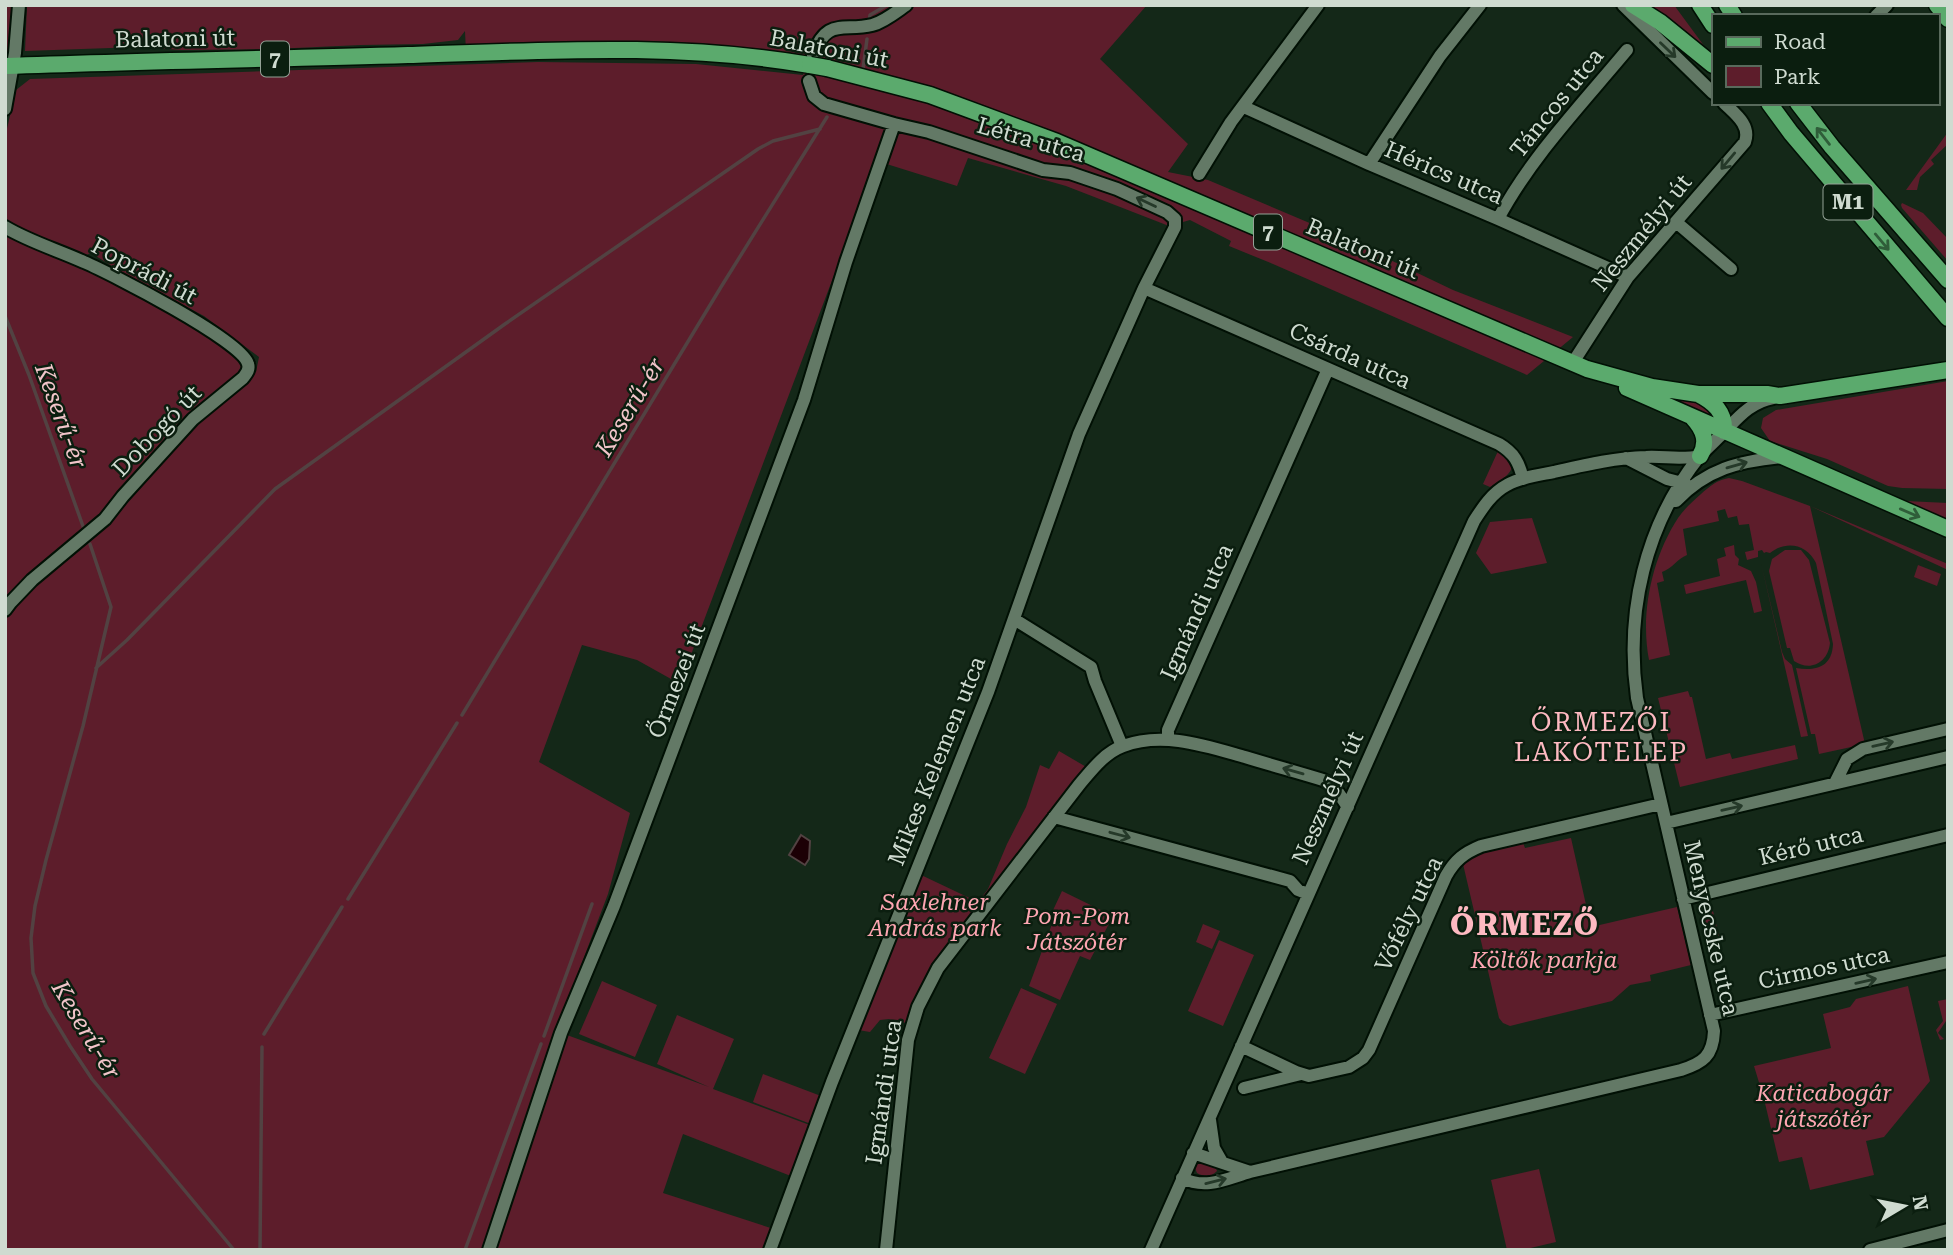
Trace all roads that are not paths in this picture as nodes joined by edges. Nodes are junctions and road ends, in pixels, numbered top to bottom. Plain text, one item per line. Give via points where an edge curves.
1 (19, 5) edge
2 (906, 5) edge
3 (1318, 5) edge
4 (1480, 5) edge
5 (1623, 5) edge
6 (1633, 5) edge
7 (1700, 5) edge
8 (1937, 5) edge
9 (1948, 19) edge
10 (1712, 23) edge
11 (1628, 50) dead end
12 (813, 55) dead end
13 (1712, 64) edge
14 (9, 66) edge
15 (809, 81) dead end
16 (1712, 92) edge
17 (1726, 105) edge
18 (1758, 105) edge
19 (1770, 105) edge
20 (1800, 105) edge
21 (1244, 107) junction
22 (5, 109) edge
23 (894, 124) junction
24 (1791, 133) junction
25 (1368, 164) junction
26 (1111, 165) junction
27 (1199, 174) dead end
28 (1101, 183) junction
29 (1499, 219) junction
30 (1676, 222) junction
31 (5, 227) edge
32 (1731, 269) dead end
33 (1628, 277) junction
34 (1948, 280) edge
35 (1144, 288) junction
36 (1948, 318) edge
37 (1579, 367) junction
38 (1328, 369) junction
39 (248, 370) joint
40 (1948, 370) edge
41 (1698, 394) junction
42 (1780, 396) junction
43 (1693, 418) junction
44 (1724, 431) junction
45 (1700, 456) junction
46 (1782, 457) junction
47 (1626, 458) junction
48 (1522, 479) junction
49 (1696, 482) junction
50 (1681, 484) junction
51 (1664, 514) junction
52 (1948, 529) edge
53 (5, 610) edge
54 (1014, 619) junction
55 (1948, 729) edge
56 (1168, 740) junction
57 (1122, 746) junction
58 (1948, 757) edge
59 (1359, 782) junction
60 (1835, 783) junction
61 (1333, 785) junction
62 (1661, 804) junction
63 (1348, 807) junction
64 (1054, 817) junction
65 (1666, 824) junction
66 (1948, 835) edge
67 (1308, 894) junction
68 (1683, 898) junction
69 (1948, 962) edge
70 (1710, 1015) junction
71 (1241, 1046) junction
72 (1301, 1074) junction
73 (1244, 1088) dead end
74 (1210, 1116) junction
75 (1193, 1153) junction
76 (1223, 1162) junction
77 (1250, 1172) junction
78 (1182, 1178) junction
79 (1948, 1230) edge
80 (489, 1250) edge
81 (770, 1250) edge
82 (886, 1250) edge
83 (1151, 1250) edge
84 (1870, 1250) edge

1 - 14 street
2 - 12 street via 872,25 826,33
3 - 21 street
4 - 25 street
5 -> 16 street
6 - 13 main road
7 - 10 main road
8 - 9 main road
11 - 29 street, Táncos utca via 1521,181
14 - 22 street
14 - 26 main road, Balatoni út / 7, bridge via 537,51 733,54 827,68 930,94
15 - 23 street, Létra utca via 814,96 824,104
17 -> 30 street, Neszmélyi út via 1742,121 1745,142
18 - 24 main road
19 - 24 main road, M1
34 -> 20 main road, M1
21 - 25 street, Hérics utca
21 - 27 street
23 - 28 street, Létra utca
23 - 80 street, Őrmezei út via 804,400 614,906 561,1033
24 -> 36 main road, M1
25 - 29 street, Hérics utca
26 - 28 street
26 - 37 main road, Balatoni út / 7
35 -> 28 street, Létra utca via 1175,227 1174,219
29 - 33 street, Hérics utca
30 - 32 street
30 - 33 street, Neszmélyi út
31 - 39 street, Poprádi út via 86,262 189,318 237,350
33 - 37 street, Neszmélyi út
35 - 38 street, Csárda utca
35 - 54 street, Mikes Kelemen utca via 1079,434
37 - 41 main road, 7
37 - 43 main road, 7
38 - 48 street, Csárda utca via 1499,444 1516,458
38 - 56 street, Igmándi utca via 1168,730
39 - 53 street, Dobogó út via 192,419 105,519 32,580
40 - 42 main road, 7
41 - 42 main road, 7
41 - 44 main road via 1718,408
42 - 44 street, Menyecske utca via 1757,402
43 - 44 main road, 7
43 - 45 main road via 1704,436
44 - 45 street, Menyecske utca
44 - 46 main road, 7
45 - 47 street, Neszmélyi út
45 - 50 street, Menyecske utca
49 -> 46 street via 1743,463
46 -> 52 main road, 7
47 - 48 street, Neszmélyi út
47 - 50 street
48 - 59 street, Neszmélyi út via 1494,494 1474,521
49 - 50 street
49 - 51 street
50 - 51 street, Menyecske utca
51 - 62 street, Menyecske utca via 1639,585 1633,636 1637,698
54 - 57 street via 1091,667
54 - 81 street, Mikes Kelemen utca
60 -> 55 street via 1847,759 1863,749
56 - 57 street, Igmándi utca
61 -> 56 street via 1198,744
57 - 64 street, Igmándi utca via 1103,758
58 - 60 street
59 - 61 street
59 - 63 street, Neszmélyi út
65 -> 60 street
61 - 63 street
62 - 65 street, Menyecske utca
62 - 72 street, Vőfély utca via 1467,852 1446,876 1369,1050 1349,1067 1316,1076
63 - 67 street, Neszmélyi út
64 -> 67 street via 1290,881
64 - 82 street, Igmándi utca via 938,968 918,1007 906,1056
65 - 68 street, Menyecske utca
66 - 68 street, Kérő utca
67 - 71 street, Neszmélyi út
68 - 70 street, Menyecske utca
70 -> 69 street, Cirmos utca
70 - 77 street, Menyecske utca via 1712,1048 1694,1066
71 - 72 street
71 - 74 street, Neszmélyi út
72 - 73 street, Vőfély utca
74 - 75 street, Neszmélyi út
74 - 76 street via 1214,1148
75 - 76 street
75 - 78 street, Neszmélyi út
76 - 77 street
78 -> 77 street, Menyecske utca via 1207,1184
78 - 83 street, Neszmélyi út
79 - 84 street

